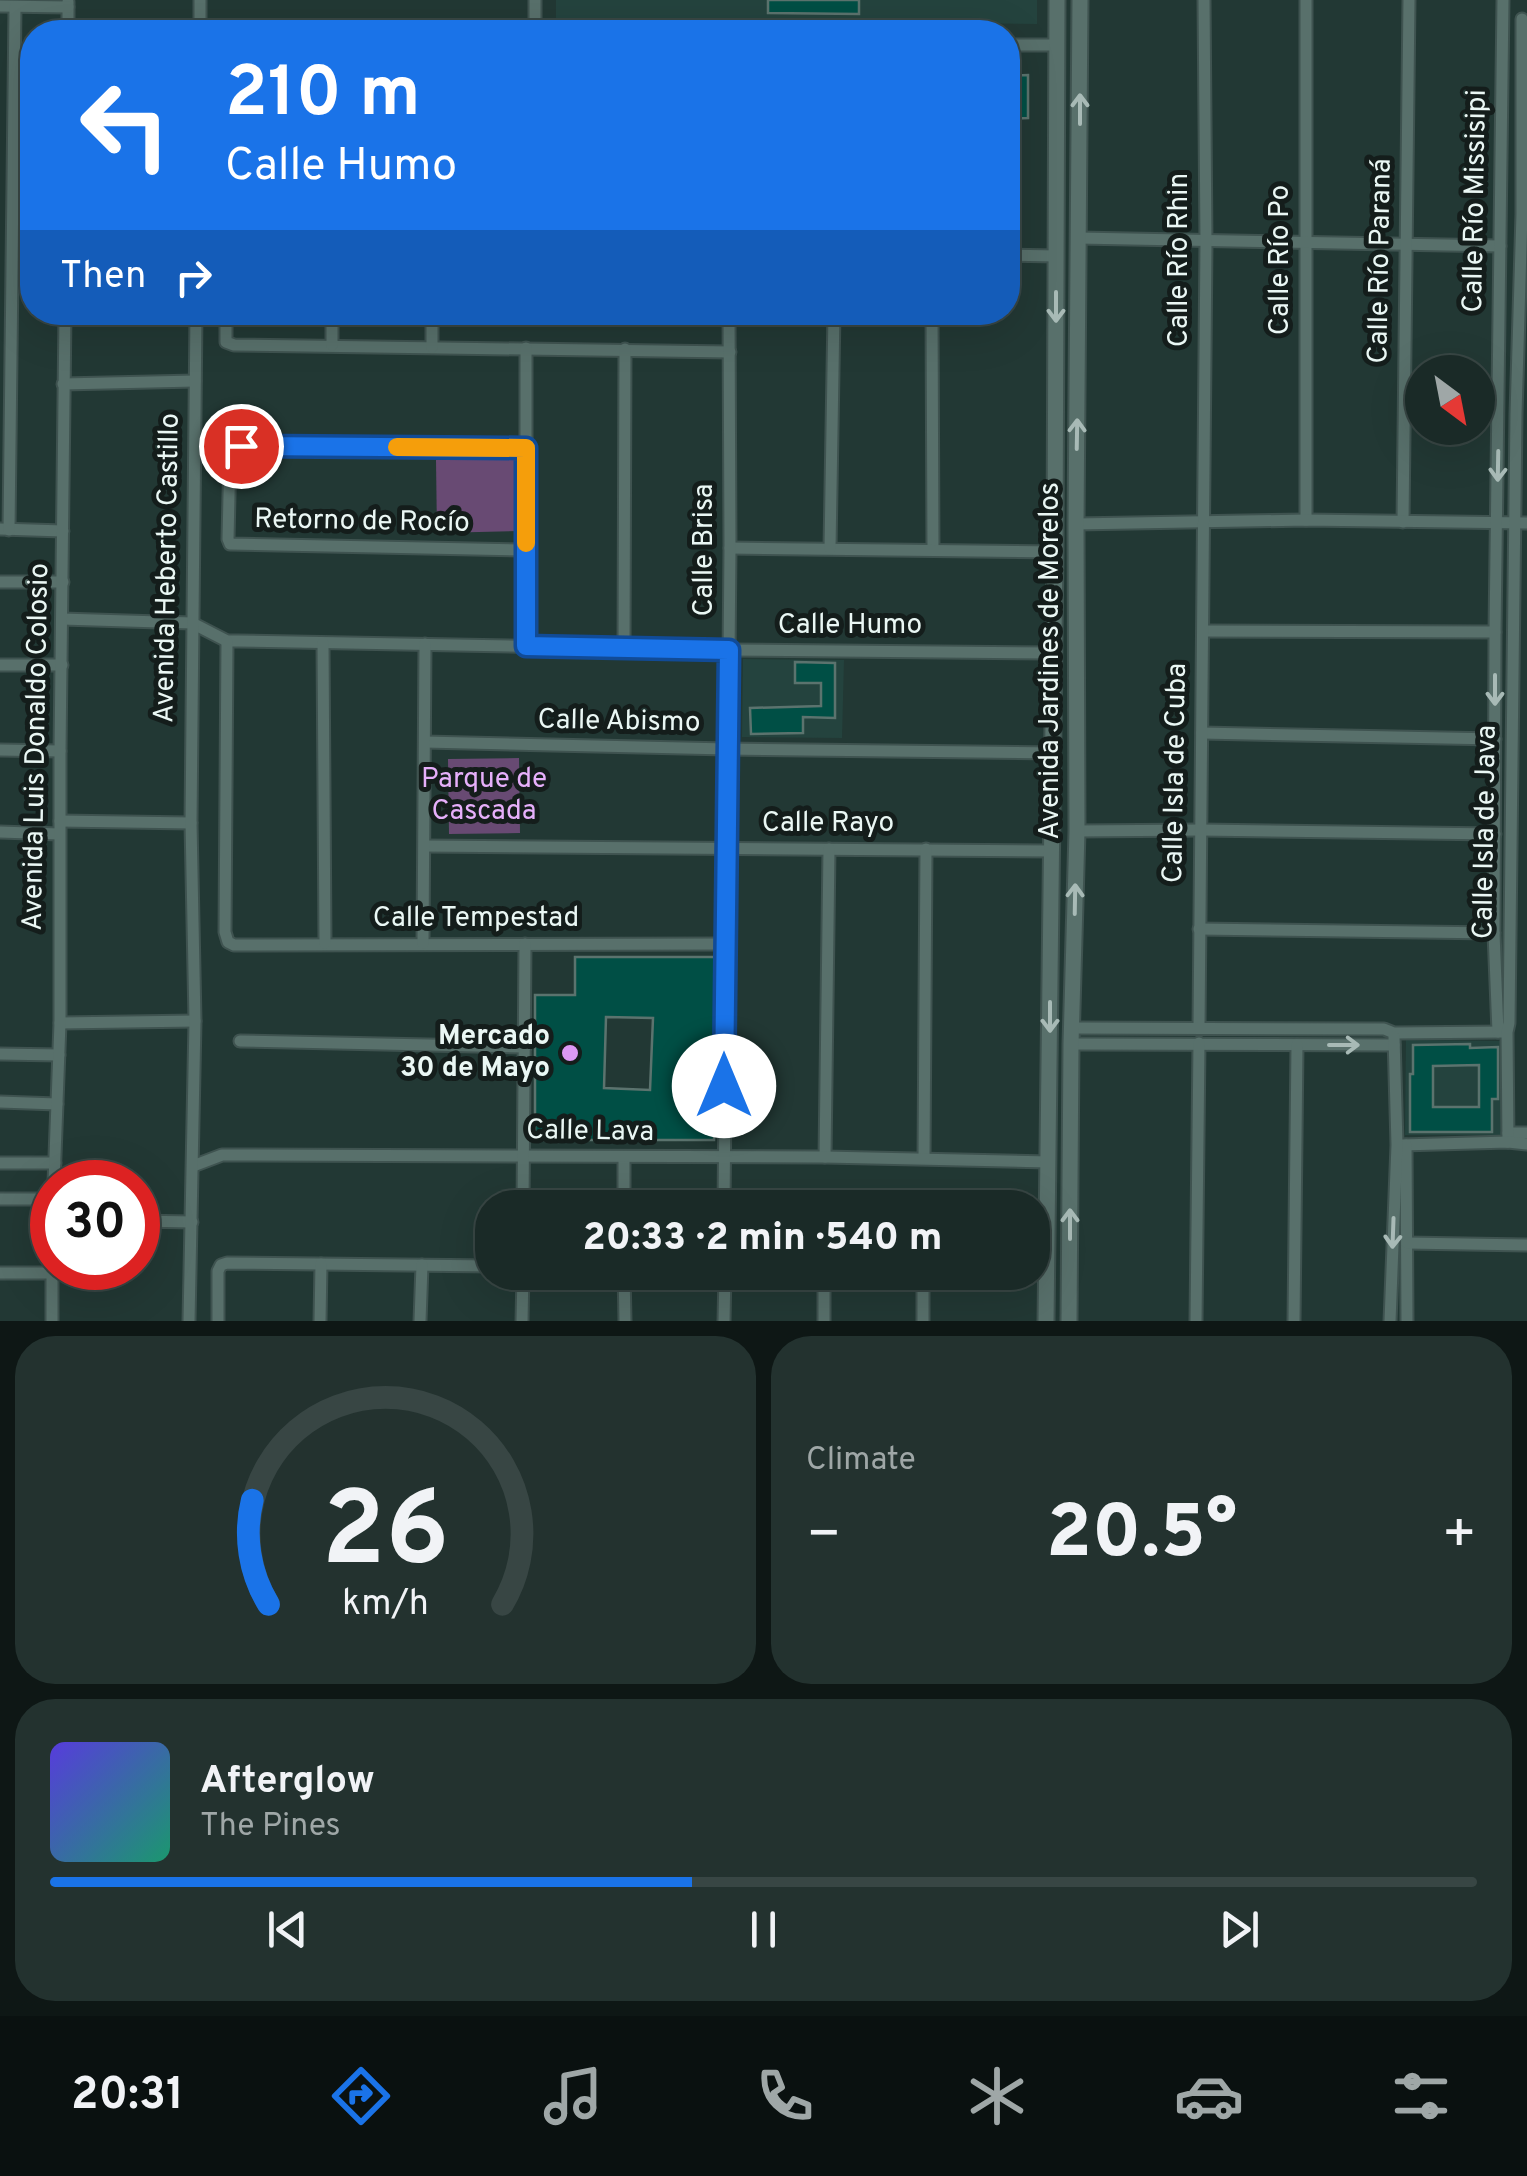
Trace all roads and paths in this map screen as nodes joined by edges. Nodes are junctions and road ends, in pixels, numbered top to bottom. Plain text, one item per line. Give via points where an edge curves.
1 (1058, 0) edge
2 (1080, 0) edge
3 (1204, 0) edge
4 (1306, 0) edge
5 (1409, 0) edge
6 (1504, 0) edge
7 (68, 3) edge
8 (0, 6) edge
9 (15, 7) junction
10 (1503, 19) junction
11 (1525, 19) edge
12 (1020, 45) edge
13 (1058, 46) junction
14 (1525, 114) edge
15 (1080, 142) junction
16 (1056, 144) junction
17 (1524, 214) edge
18 (1078, 238) junction
19 (1206, 242) junction
20 (1406, 243) junction
21 (1307, 244) junction
22 (1500, 246) junction
23 (1020, 255) edge
24 (1056, 256) junction
25 (1523, 312) edge
26 (65, 325) edge
27 (196, 325) edge
28 (226, 325) edge
29 (332, 325) edge
30 (432, 325) edge
31 (730, 325) edge
32 (834, 325) edge
33 (932, 325) edge
34 (332, 346) junction
35 (432, 347) junction
36 (526, 348) junction
37 (624, 349) junction
38 (730, 352) junction
39 (1499, 362) junction
40 (1518, 362) junction
41 (195, 381) junction
42 (63, 384) junction
43 (1522, 414) edge
44 (526, 448) junction
45 (1204, 520) junction
46 (1306, 520) junction
47 (1403, 522) junction
48 (1497, 523) junction
49 (1521, 523) edge
50 (1076, 524) junction
51 (4, 529) edge
52 (64, 531) junction
53 (730, 548) junction
54 (830, 548) junction
55 (526, 550) junction
56 (933, 550) junction
57 (1054, 552) junction
58 (0, 582) edge
59 (63, 582) junction
60 (1053, 604) junction
61 (1076, 605) junction
62 (62, 618) junction
63 (192, 623) junction
64 (1203, 631) junction
65 (1495, 632) junction
66 (227, 640) junction
67 (324, 643) junction
68 (425, 644) junction
69 (526, 646) junction
70 (624, 647) junction
71 (729, 650) junction
72 (1052, 652) junction
73 (0, 665) edge
74 (62, 665) junction
75 (1202, 733) junction
76 (1496, 738) junction
77 (425, 742) junction
78 (728, 749) junction
79 (0, 750) edge
80 (60, 751) junction
81 (1052, 753) junction
82 (1511, 782) junction
83 (1495, 783) junction
84 (1052, 794) junction
85 (1077, 794) junction
86 (192, 823) junction
87 (60, 828) junction
88 (1201, 830) junction
89 (1077, 831) junction
90 (0, 832) edge
91 (1495, 834) junction
92 (1510, 835) junction
93 (1527, 835) edge
94 (425, 846) junction
95 (726, 848) junction
96 (829, 849) junction
97 (926, 850) junction
98 (1051, 851) junction
99 (1199, 929) junction
100 (1494, 933) junction
101 (423, 943) junction
102 (325, 944) junction
103 (524, 944) junction
104 (725, 944) junction
105 (195, 1021) junction
106 (60, 1022) junction
107 (1199, 1027) junction
108 (1247, 1028) junction
109 (1502, 1032) junction
110 (1072, 1036) junction
111 (1394, 1039) junction
112 (240, 1041) dead end
113 (1199, 1044) junction
114 (1248, 1044) junction
115 (1297, 1045) junction
116 (525, 1047) junction
117 (0, 1054) edge
118 (59, 1054) junction
119 (0, 1102) edge
120 (57, 1104) junction
121 (1527, 1132) edge
122 (1508, 1137) junction
123 (1527, 1144) edge
124 (1401, 1145) junction
125 (524, 1156) junction
126 (724, 1157) junction
127 (825, 1157) junction
128 (624, 1158) junction
129 (924, 1158) junction
130 (54, 1160) edge
131 (1049, 1162) junction
132 (0, 1163) edge
133 (30, 1163) edge
134 (193, 1166) junction
135 (524, 1190) edge
136 (624, 1190) edge
137 (724, 1190) edge
138 (1048, 1190) edge
139 (0, 1199) edge
140 (30, 1199) edge
141 (160, 1221) edge
142 (192, 1222) junction
143 (1408, 1243) junction
144 (1527, 1245) edge
145 (321, 1264) junction
146 (422, 1265) junction
147 (475, 1266) edge
148 (0, 1273) edge
149 (30, 1273) edge
150 (52, 1290) edge
151 (523, 1290) edge
152 (624, 1290) edge
153 (725, 1290) edge
154 (824, 1290) edge
155 (923, 1290) edge
156 (1046, 1290) edge
157 (52, 1321) edge
158 (189, 1321) edge
159 (218, 1321) edge
160 (320, 1321) edge
161 (420, 1321) edge
162 (522, 1321) edge
163 (625, 1321) edge
164 (724, 1321) edge
165 (824, 1321) edge
166 (923, 1321) edge
167 (1046, 1321) edge
168 (1069, 1321) edge
169 (1196, 1321) edge
170 (1294, 1321) edge
171 (1390, 1321) edge
172 (1408, 1321) edge

1 - 13 main road, Avenida Jardines de Morelos
15 -> 2 main road, Avenida Jardines de Morelos
3 - 19 street, Calle Río Rhin
4 - 21 street, Calle Río Po
5 - 20 street, Calle Río Paraná
6 - 10 street, Calle Río Missisipi
7 - 9 street
8 - 9 street
9 - 51 street
10 - 11 street
10 - 22 street, Calle Río Missisipi
11 - 14 street, Calle Río Missisipi
12 - 13 street
13 - 16 main road, Avenida Jardines de Morelos
14 - 17 street, Calle Río Missisipi
15 - 16 main road
15 - 18 main road, Avenida Jardines de Morelos
16 - 24 main road, Avenida Jardines de Morelos
17 - 25 street, Calle Río Missisipi
18 - 19 street
50 -> 18 main road, Avenida Jardines de Morelos
19 - 21 street
19 - 45 street, Calle Río Rhin
20 - 21 street
20 - 22 street
20 - 47 street, Calle Río Paraná
21 - 46 street, Calle Río Po
22 - 39 street, Calle Río Missisipi
23 - 24 street
24 -> 57 main road, Avenida Jardines de Morelos
25 - 40 street, Calle Río Missisipi
26 - 42 street, Avenida Luis Donaldo Colosio
27 - 41 street, Avenida Heberto Castillo
28 - 34 street via 226,342 234,345
29 - 34 street
30 - 35 street
31 - 38 street, Calle Brisa
32 - 54 street
33 - 56 street
34 - 35 street
35 - 36 street
36 - 37 street
36 - 44 street
37 - 38 street
37 - 70 street
38 - 53 street, Calle Brisa
39 - 40 street
39 -> 48 street, Calle Río Missisipi
40 - 43 street, Calle Río Missisipi
41 - 42 street
41 - 63 street, Avenida Heberto Castillo
42 - 52 street, Avenida Luis Donaldo Colosio
43 - 49 street, Calle Río Missisipi
44 - 55 street
44 - 55 street, Retorno de Rocío via 234,446 228,539
45 - 46 street
45 - 50 street
45 - 64 street, Calle Isla de Cuba
46 - 47 street
47 - 48 street
48 - 49 street
48 - 65 street, Calle Isla de Java
49 - 82 street, Calle Isla de Java
50 - 61 main road, Avenida Jardines de Morelos
51 - 52 street
52 - 59 street, Avenida Luis Donaldo Colosio
53 - 54 street
53 - 71 street, Calle Brisa
54 - 56 street
55 - 69 street
56 - 57 street
57 - 60 main road, Avenida Jardines de Morelos
58 - 59 street
59 - 62 street, Avenida Luis Donaldo Colosio
60 - 61 main road
60 - 72 main road, Avenida Jardines de Morelos
61 - 85 main road, Avenida Jardines de Morelos
62 - 63 street
62 - 74 street, Avenida Luis Donaldo Colosio
63 - 66 street
63 - 86 street, Avenida Heberto Castillo
64 - 65 street
64 - 75 street, Calle Isla de Cuba
65 -> 76 street, Calle Isla de Java
66 - 67 street, Calle Humo
66 - 102 street, Calle Tempestad via 228,942
67 - 68 street, Calle Humo
67 - 102 street
68 - 69 street, Calle Humo
68 - 77 street
69 - 70 street, Calle Humo
70 - 71 street, Calle Humo
71 - 72 street, Calle Humo
71 - 78 street, Calle Brisa
72 - 81 main road, Avenida Jardines de Morelos
73 - 74 street
74 - 80 street, Avenida Luis Donaldo Colosio
75 - 76 street
75 - 88 street, Calle Isla de Cuba
76 - 83 street, Calle Isla de Java
77 - 78 street, Calle Abismo
77 - 94 street
78 - 81 street, Calle Abismo
78 - 95 street, Calle Brisa
79 - 80 street
80 - 87 street, Avenida Luis Donaldo Colosio
81 - 84 main road, Avenida Jardines de Morelos
82 - 83 street
82 - 92 street, Calle Isla de Java
83 - 91 street, Calle Isla de Java
84 - 85 main road
84 - 98 main road, Avenida Jardines de Morelos
85 - 89 main road, Avenida Jardines de Morelos
86 - 87 street
86 - 105 street, Avenida Heberto Castillo
87 - 90 street
87 - 106 street, Avenida Luis Donaldo Colosio
88 - 89 street
88 - 91 street
88 - 99 street, Calle Isla de Cuba
110 -> 89 main road, Avenida Jardines de Morelos
91 - 100 street, Calle Isla de Java
92 - 93 street
92 - 109 street, Calle Isla de Java via 1509,1023
94 - 95 street, Calle Rayo
94 - 101 street
95 - 96 street, Calle Rayo
95 - 104 street, Calle Brisa
96 - 97 street, Calle Rayo
96 - 127 street
97 - 98 street, Calle Rayo
97 - 129 street
98 -> 131 main road, Avenida Jardines de Morelos
99 - 100 street
99 - 107 street, Calle Isla de Cuba
100 - 109 street, Calle Isla de Java
101 - 102 street, Calle Tempestad
101 - 103 street, Calle Tempestad
103 - 104 street, Calle Tempestad
103 - 116 street
104 - 126 street, Calle Brisa
105 - 106 street
105 - 134 street, Avenida Heberto Castillo
106 - 118 street, Avenida Luis Donaldo Colosio
107 - 108 street
107 - 110 street
108 - 111 street via 1384,1029
108 - 114 street
109 - 111 street
109 - 122 street, Calle Isla de Java
110 - 113 street
168 -> 110 main road, Avenida Jardines de Morelos
115 -> 111 street
111 - 124 street
112 - 116 street
113 - 114 street
113 - 169 street
114 - 115 street
115 - 170 street
116 - 125 street
117 - 118 street
118 - 120 street, Avenida Luis Donaldo Colosio
119 - 120 street
120 - 130 street, Avenida Luis Donaldo Colosio
121 - 122 street
122 - 123 street
122 - 124 street
124 - 143 street
124 -> 171 street
125 - 128 street, Calle Lava
125 - 134 street, Calle Lava via 222,1156
125 - 135 street
126 - 127 street, Calle Lava
126 - 128 street, Calle Lava
126 - 137 street, Calle Brisa
127 - 129 street, Calle Lava
128 - 136 street
129 - 131 street, Calle Lava
131 - 138 main road, Avenida Jardines de Morelos
132 - 133 street
134 - 142 street, Avenida Heberto Castillo
139 - 140 street
141 - 142 street
142 - 158 street, Avenida Heberto Castillo
143 - 144 street
143 - 172 street
145 - 146 street
145 - 159 street via 221,1265
145 - 160 street
146 - 147 street
146 - 161 street
148 - 149 street
150 - 157 street
151 - 162 street
152 - 163 street
153 - 164 street
154 - 165 street
155 - 166 street
156 - 167 main road, Avenida Jardines de Morelos

